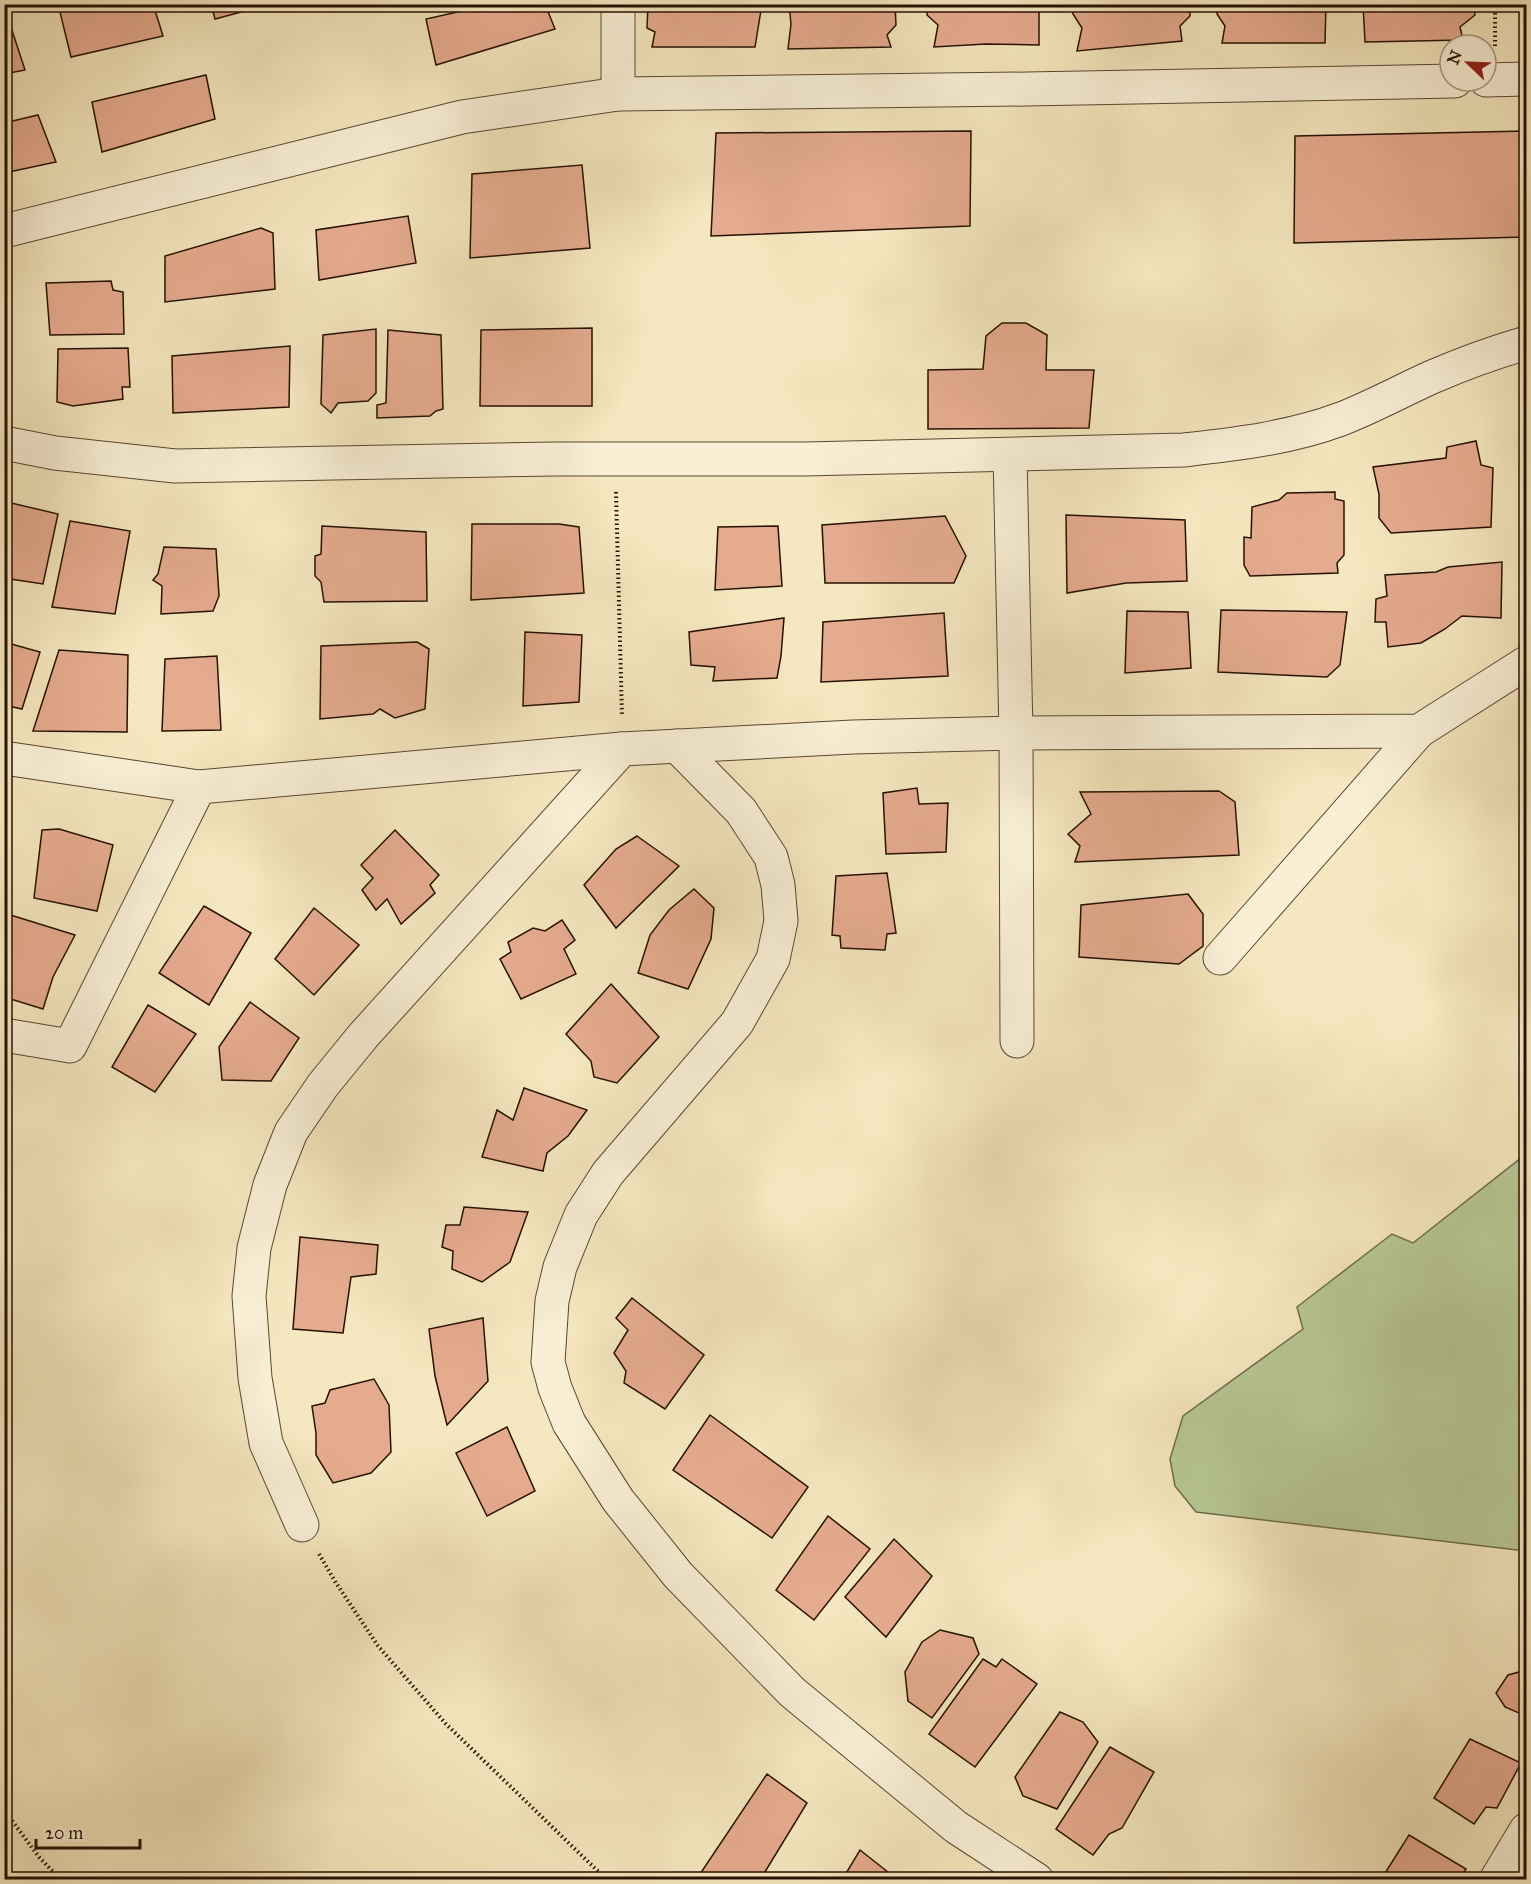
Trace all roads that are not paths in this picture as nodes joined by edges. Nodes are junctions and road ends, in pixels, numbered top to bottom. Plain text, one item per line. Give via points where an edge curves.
1 (618, 4) edge
2 (1527, 79) edge
3 (1498, 80) edge
4 (1438, 81) edge
5 (618, 94) junction
6 (4, 231) edge
7 (1527, 342) edge
8 (4, 442) edge
9 (1010, 455) junction
10 (1527, 663) edge
11 (1419, 731) junction
12 (1016, 733) junction
13 (677, 746) junction
14 (622, 749) junction
15 (4, 758) edge
16 (199, 787) junction
17 (1220, 958) dead end
18 (4, 1035) edge
19 (1017, 1041) dead end
20 (302, 1525) road end
21 (1527, 1830) edge
22 (1037, 1880) edge
23 (1496, 1880) edge

1 - 5 street
2 - 3 street
4 - 5 street
5 - 6 street via 462,117
7 - 9 street via 1434,376 1340,419 1293,433 1184,450
8 - 9 street via 55,453 175,466
9 - 12 street
10 - 11 street
11 - 12 street
11 - 17 street
12 - 13 street
12 - 19 street
13 - 14 street
13 - 22 street via 741,810 771,857 781,921 773,959 737,1023 608,1173 581,1215 560,1267 552,1301 548,1362 555,1388 569,1423 618,1500 678,1575 792,1692 956,1827
14 - 16 street
14 - 20 street via 363,1036 322,1085 291,1132 270,1185 254,1248 249,1296 255,1378 266,1443
15 - 16 street
16 - 18 street via 70,1046
21 - 23 street

